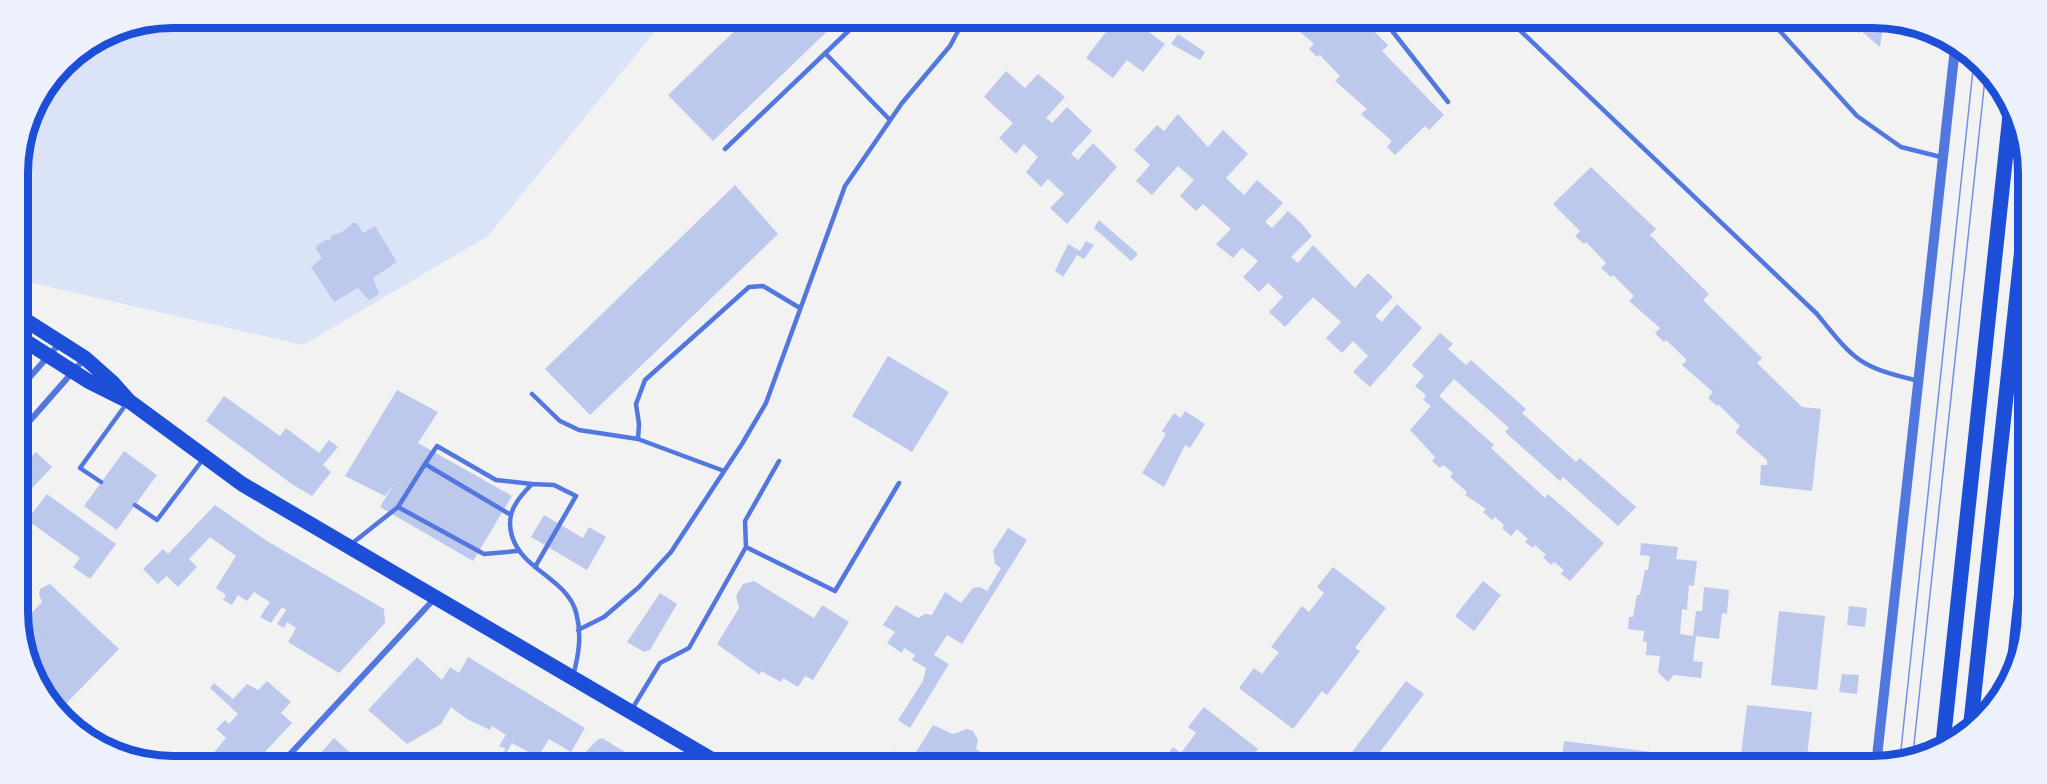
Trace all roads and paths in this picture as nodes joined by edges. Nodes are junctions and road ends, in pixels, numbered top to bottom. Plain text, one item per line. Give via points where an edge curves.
1 (851, 28) edge
2 (959, 28) edge
3 (1390, 28) edge
4 (1517, 28) edge
5 (1777, 28) edge
6 (825, 53) junction
7 (1954, 53) edge
8 (1448, 102) dead end
9 (890, 120) junction
10 (2009, 123) edge
11 (725, 149) dead end
12 (1944, 158) junction
13 (2018, 285) edge
14 (800, 308) junction
15 (29, 322) edge
16 (62, 342) junction
17 (29, 343) edge
18 (49, 356) junction
19 (85, 358) junction
20 (73, 372) junction
21 (29, 379) edge
22 (1919, 381) junction
23 (532, 394) dead end
24 (129, 401) junction
25 (28, 422) edge
26 (638, 439) junction
27 (204, 458) junction
28 (779, 461) dead end
29 (425, 464) junction
30 (724, 471) junction
31 (101, 482) dead end
32 (898, 483) dead end
33 (532, 484) junction
34 (135, 505) dead end
35 (398, 507) junction
36 (511, 515) junction
37 (348, 547) junction
38 (746, 547) junction
39 (517, 551) junction
40 (535, 567) junction
41 (2018, 578) edge
42 (436, 597) junction
43 (578, 630) junction
44 (2012, 634) junction
45 (2016, 634) edge
46 (2009, 662) edge
47 (573, 678) junction
48 (630, 712) junction
49 (1972, 717) edge
50 (1944, 737) edge
51 (1877, 755) edge
52 (288, 756) edge
53 (705, 756) edge

1 - 6 lane
2 - 9 lane via 950,46
3 - 8 lane
4 - 22 lane via 1817,315 1851,356 1877,371
5 - 12 lane via 1857,116 1901,147
6 - 9 lane
6 - 11 lane
7 - 12 street
9 - 14 lane via 845,186
10 - 50 main road
12 - 22 street
13 - 49 main road
14 - 26 lane via 763,286 749,286 645,380 636,404
14 - 30 lane via 766,403
15 - 16 main road
16 - 18 street
16 - 19 main road
17 - 18 main road
18 - 20 main road
18 - 21 street
19 - 20 street
19 - 24 main road
20 - 24 main road
20 - 25 street
22 - 51 street
23 - 26 lane via 560,421 579,430
24 - 27 main road
24 - 31 lane via 80,468
26 - 30 lane
27 - 34 lane via 157,520
27 - 37 main road
28 - 38 lane via 745,521
29 - 33 lane via 437,446 496,480
29 - 35 lane
29 - 36 lane
30 - 43 lane via 671,552 639,587 604,616
32 - 38 lane via 835,591
33 - 36 lane via 516,500
33 - 40 lane via 554,486 576,496
35 - 37 lane
35 - 39 lane via 484,554
36 - 39 lane via 508,523
37 - 42 main road
38 - 48 lane via 689,648 660,663
39 - 40 lane
40 - 43 lane via 564,591 576,611
41 - 44 path
42 - 47 main road
42 - 52 street
43 - 47 lane via 580,650
44 - 45 path
44 - 46 path
47 - 48 main road
48 - 53 main road

